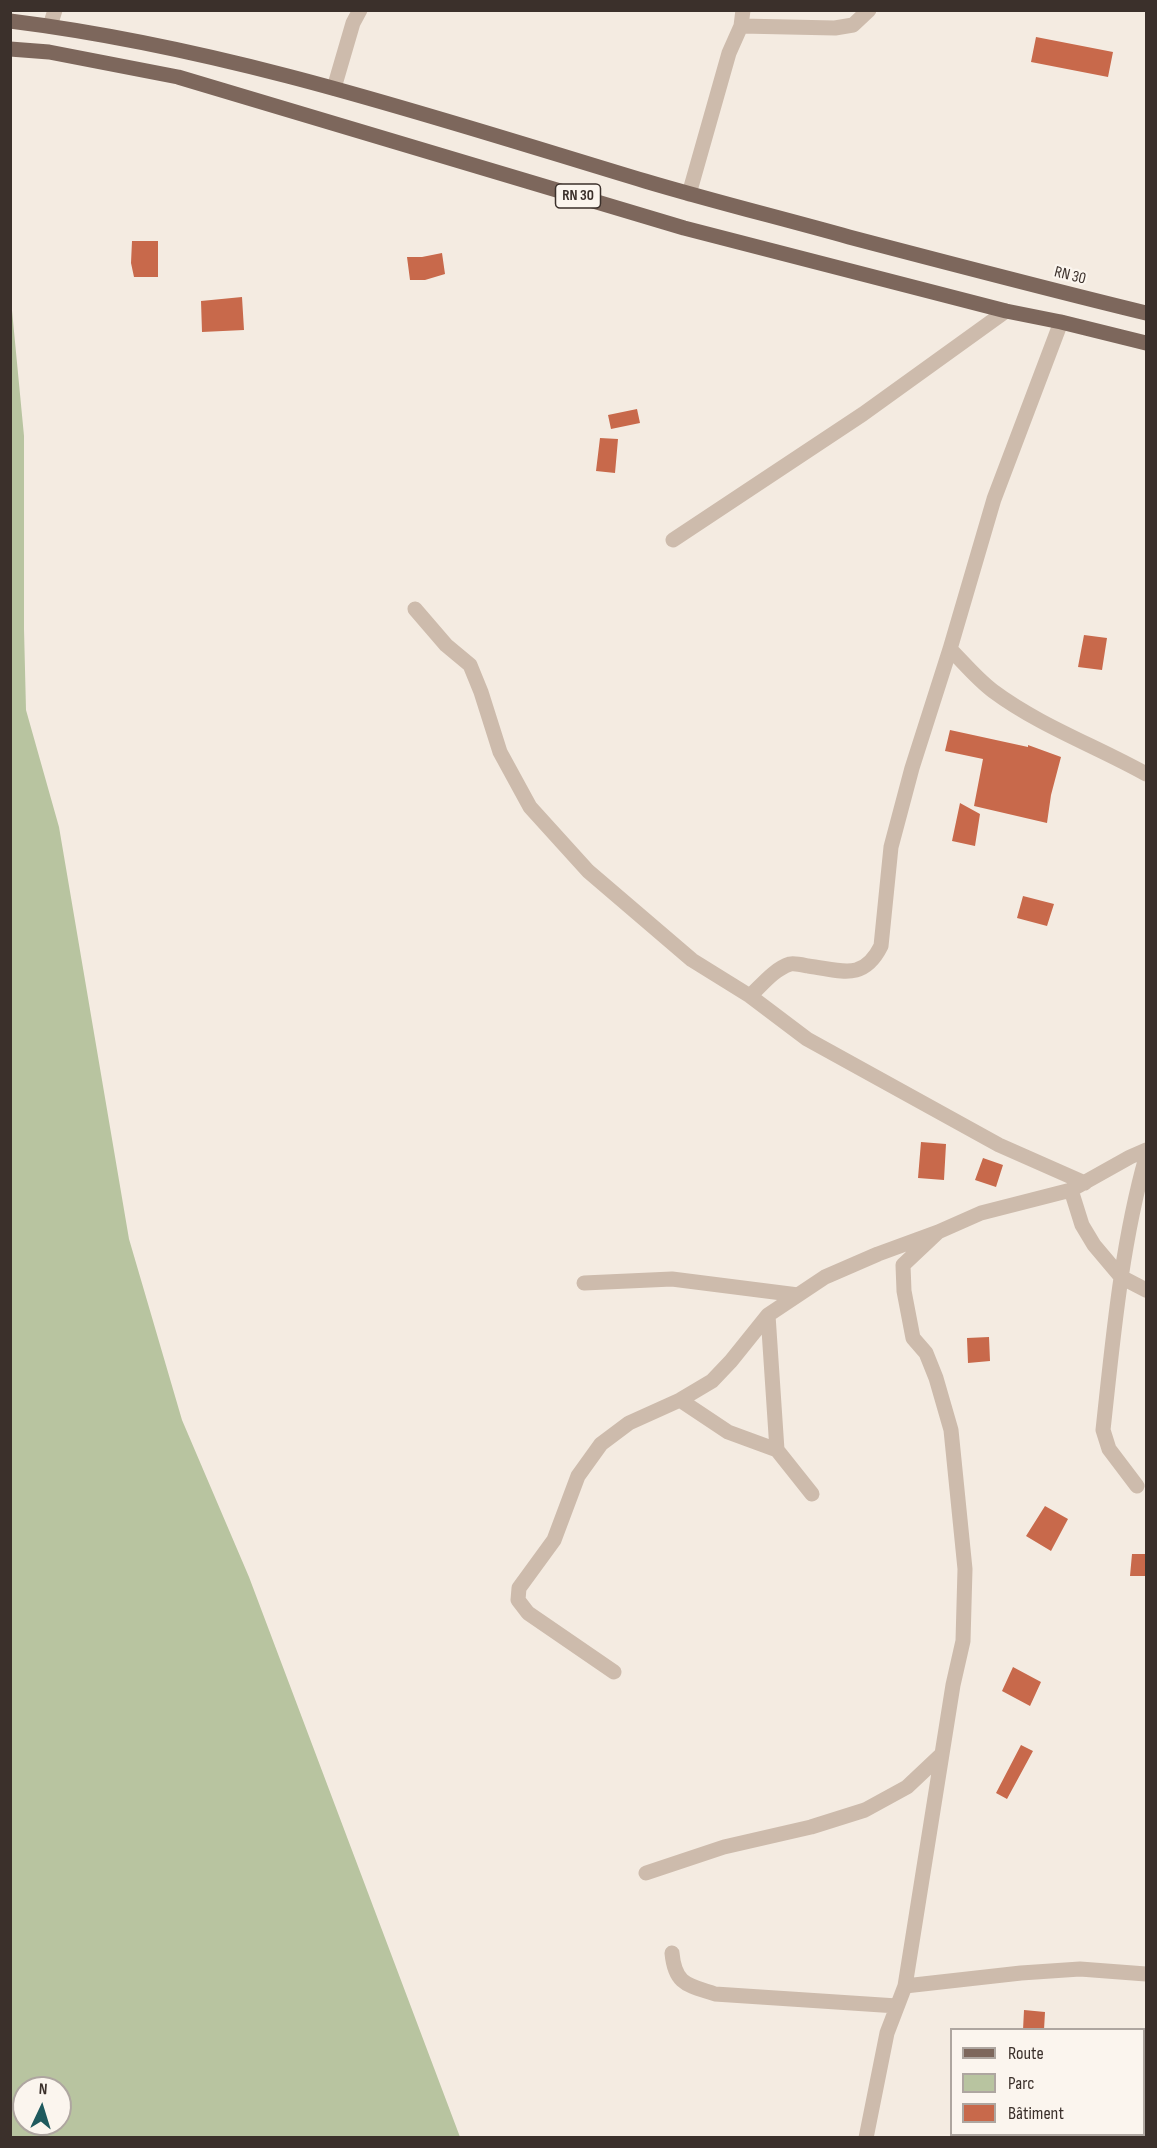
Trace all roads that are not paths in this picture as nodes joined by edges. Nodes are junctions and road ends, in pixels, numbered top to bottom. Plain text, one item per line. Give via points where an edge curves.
1 (55, 10) edge
2 (360, 10) edge
3 (869, 10) edge
4 (742, 18) edge
5 (10, 21) edge
6 (50, 26) junction
7 (10, 49) edge
8 (334, 88) junction
9 (689, 194) junction
10 (1006, 311) junction
11 (1146, 313) edge
12 (1061, 322) junction
13 (1146, 343) edge
14 (673, 540) dead end
15 (416, 609) dead end
16 (950, 649) junction
17 (1146, 774) edge
18 (750, 996) junction
19 (1146, 1150) edge
20 (1146, 1157) edge
21 (1078, 1187) junction
22 (938, 1232) junction
23 (878, 1254) junction
24 (903, 1265) junction
25 (1121, 1277) junction
26 (584, 1283) dead end
27 (1146, 1290) edge
28 (798, 1295) junction
29 (768, 1315) junction
30 (680, 1400) junction
31 (777, 1450) junction
32 (1137, 1486) dead end
33 (812, 1494) dead end
34 (614, 1672) dead end
35 (942, 1754) junction
36 (646, 1874) dead end
37 (672, 1953) dead end
38 (1146, 1974) edge
39 (904, 1986) junction
40 (897, 2006) junction
41 (866, 2138) edge

1 - 6 street
2 - 8 street
3 - 4 street via 853,25 835,28
4 - 9 street
5 - 6 main road, RN 30 / RN 30
6 - 8 main road, RN 30 / RN 30 via 184,51
7 - 10 main road, RN 30 via 49,52 178,77 684,228
8 - 9 main road, RN 30 / RN 30
9 - 11 main road, RN 30 / RN 30
10 - 12 main road, RN 30
10 - 14 street via 862,414
12 - 13 main road, RN 30
12 - 16 street via 994,499
15 - 18 street via 446,645 470,665 500,752 530,807 588,871 692,960
16 - 17 street via 992,690 1034,718
16 - 18 street via 891,847 881,946 873,961 861,970 845,971 791,964 777,971
18 - 21 street via 807,1039
19 - 21 street
20 - 25 street via 1135,1195
21 - 22 street via 981,1213
21 - 25 street via 1082,1225
22 - 23 street
22 - 24 street
23 - 24 street
23 - 28 street via 825,1277
24 - 35 street via 913,1338 926,1353 951,1430 961,1514 965,1569 963,1641
25 - 27 street
25 - 32 street via 1102,1430 1109,1449
26 - 28 street via 672,1279
28 - 29 street
29 - 30 street via 712,1381
29 - 31 street
30 - 31 street via 729,1432
30 - 34 street via 629,1423 601,1444 578,1476 554,1540 519,1588 518,1600 528,1613
31 - 33 street
35 - 36 street via 908,1787 865,1810 724,1847
35 - 39 street
37 - 40 street via 674,1971 686,1984 715,1994
38 - 39 street via 1080,1969
39 - 40 street
40 - 41 street via 887,2033

